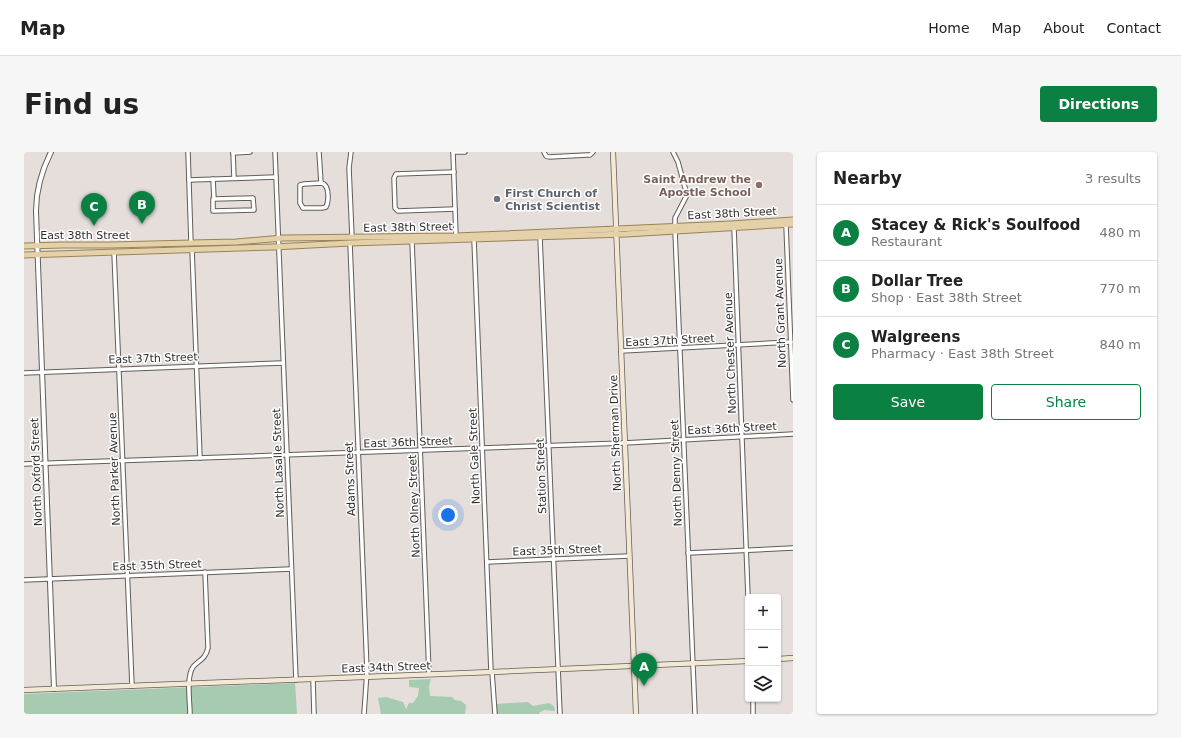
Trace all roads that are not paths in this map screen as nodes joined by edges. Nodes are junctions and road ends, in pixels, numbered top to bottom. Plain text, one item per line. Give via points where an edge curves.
1 (51, 152) edge
2 (188, 152) edge
3 (233, 152) edge
4 (250, 152) edge
5 (275, 152) edge
6 (319, 152) edge
7 (351, 152) edge
8 (453, 152) edge
9 (465, 152) edge
10 (544, 152) edge
11 (593, 152) edge
12 (612, 152) edge
13 (673, 152) edge
14 (454, 172) junction
15 (276, 177) junction
16 (234, 178) junction
17 (213, 179) junction
18 (189, 180) junction
19 (320, 183) junction
20 (214, 199) junction
21 (455, 209) junction
22 (793, 220) edge
23 (793, 224) edge
24 (786, 225) junction
25 (734, 228) junction
26 (675, 229) junction
27 (616, 232) junction
28 (456, 236) junction
29 (540, 237) junction
30 (278, 238) junction
31 (351, 240) junction
32 (474, 240) junction
33 (412, 241) junction
34 (24, 246) edge
35 (37, 246) junction
36 (191, 246) junction
37 (278, 246) junction
38 (114, 252) junction
39 (24, 255) edge
40 (37, 255) junction
41 (792, 342) edge
42 (738, 345) junction
43 (680, 348) junction
44 (621, 351) junction
45 (283, 363) junction
46 (196, 366) junction
47 (118, 368) junction
48 (41, 372) junction
49 (24, 373) edge
50 (793, 400) edge
51 (793, 434) edge
52 (742, 436) junction
53 (684, 440) junction
54 (624, 443) junction
55 (548, 445) junction
56 (482, 448) junction
57 (420, 450) junction
58 (358, 452) junction
59 (287, 455) junction
60 (200, 458) junction
61 (122, 460) junction
62 (45, 463) junction
63 (24, 464) edge
64 (793, 548) edge
65 (746, 550) junction
66 (688, 553) junction
67 (629, 556) junction
68 (553, 559) junction
69 (487, 562) junction
70 (291, 569) junction
71 (205, 572) junction
72 (127, 576) junction
73 (50, 579) junction
74 (24, 580) edge
75 (748, 594) edge
76 (793, 658) edge
77 (781, 659) edge
78 (745, 661) edge
79 (693, 663) junction
80 (633, 666) junction
81 (558, 669) junction
82 (492, 672) junction
83 (429, 674) junction
84 (366, 677) junction
85 (313, 679) junction
86 (296, 680) junction
87 (189, 684) junction
88 (132, 686) junction
89 (54, 689) junction
90 (24, 690) edge
91 (753, 702) edge
92 (190, 714) edge
93 (314, 714) edge
94 (364, 714) edge
95 (495, 714) edge
96 (560, 714) edge
97 (636, 714) edge
98 (695, 714) edge
99 (753, 714) edge

1 - 35 street, North Oxford Street via 37,192
2 - 18 street
3 - 4 street
3 - 16 street
5 - 15 street, North Lasalle Street
6 - 19 street
7 - 31 street, Adams Street
8 - 9 street
8 - 14 street
10 - 11 street via 550,157 587,155
12 - 27 main road, North Sherman Drive
13 - 26 street, North Denny Street via 687,195 675,218
14 - 21 street
14 - 21 street via 398,174 394,178 395,208 398,211
15 - 16 street
15 - 30 street, North Lasalle Street
16 - 17 street
17 - 18 street
17 - 20 street
18 - 36 street
19 - 19 street via 300,185 300,203 303,208 326,207 327,186
20 - 20 street via 253,198 254,210 213,211
21 - 28 street
22 - 26 main road, East 38th Street
23 - 24 main road, East 38th Street
24 - 25 main road, East 38th Street
24 - 41 street, North Grant Avenue
25 - 26 main road, East 38th Street
25 - 42 street, North Chester Avenue
26 - 27 main road, East 38th Street
26 - 43 street, North Denny Street
27 - 28 main road, East 38th Street
27 - 29 main road, East 38th Street
27 - 44 main road, North Sherman Drive
28 - 31 main road, East 38th Street
29 - 32 main road, East 38th Street
29 - 55 street, Station Street
30 - 31 main road, East 38th Street
30 - 36 main road, East 38th Street
30 - 37 street, North Lasalle Street
31 - 33 main road, East 38th Street
31 - 37 main road, East 38th Street
31 - 58 street, Adams Street
32 - 33 main road, East 38th Street
32 - 56 street, North Gale Street
33 - 57 street, North Olney Street
34 - 35 main road, East 38th Street
35 - 36 main road, East 38th Street
35 - 40 street, North Oxford Street
36 - 37 main road, East 38th Street
36 - 38 main road, East 38th Street
36 - 46 street
37 - 45 street, North Lasalle Street
38 - 40 main road, East 38th Street
38 - 47 street, North Parker Avenue
39 - 40 main road, East 38th Street
40 - 48 street, North Oxford Street
41 - 42 street, East 37th Street
41 - 50 street, North Grant Avenue
42 - 43 street, East 37th Street
42 - 52 street, North Chester Avenue
43 - 44 street, East 37th Street
43 - 53 street, North Denny Street
44 - 54 main road, North Sherman Drive
45 - 46 street, East 37th Street
45 - 59 street, North Lasalle Street
46 - 47 street, East 37th Street
46 - 60 street
47 - 48 street, East 37th Street
47 - 61 street, North Parker Avenue
48 - 49 street, East 37th Street
48 - 62 street, North Oxford Street
51 - 52 street, East 36th Street
52 - 53 street, East 36th Street
52 - 65 street, North Chester Avenue
53 - 54 street, East 36th Street
53 - 66 street, North Denny Street
54 - 55 street, East 36th Street
54 - 67 main road, North Sherman Drive
55 - 56 street, East 36th Street
55 - 68 street, Station Street
56 - 57 street, East 36th Street
56 - 69 street, North Gale Street
57 - 58 street, East 36th Street
57 - 83 street, North Olney Street
58 - 59 street, East 36th Street
58 - 84 street, Adams Street
59 - 60 street, East 36th Street
59 - 70 street, North Lasalle Street
60 - 61 street, East 36th Street
61 - 62 street, East 36th Street
61 - 72 street, North Parker Avenue
62 - 63 street, East 36th Street
62 - 73 street, North Oxford Street
64 - 65 street
65 - 66 street
65 - 75 street, North Chester Avenue
66 - 79 street, North Denny Street
67 - 68 street, East 35th Street
67 - 80 main road, North Sherman Drive
68 - 69 street, East 35th Street
68 - 81 street, Station Street
69 - 82 street, North Gale Street
70 - 71 street, East 35th Street
70 - 86 street, North Lasalle Street
71 - 72 street, East 35th Street
71 - 87 street via 208,648 205,657 191,670
72 - 73 street, East 35th Street
72 - 88 street, North Parker Avenue
73 - 74 street, East 35th Street
73 - 89 street, North Oxford Street
76 - 77 main road
78 - 79 main road, East 34th Street
79 - 80 main road, East 34th Street
79 - 98 street, North Denny Street
80 - 81 main road, East 34th Street
80 - 97 main road, North Sherman Drive
81 - 82 main road, East 34th Street
81 - 96 street, Station Street
82 - 83 main road, East 34th Street
82 - 95 street, North Gale Street
83 - 84 main road, East 34th Street
84 - 85 main road, East 34th Street
84 - 94 street, Adams Street
85 - 86 main road, East 34th Street
85 - 93 street
86 - 87 main road, East 34th Street
87 - 88 main road, East 34th Street
87 - 92 street
88 - 89 main road, East 34th Street
89 - 90 main road, East 34th Street
91 - 99 street

